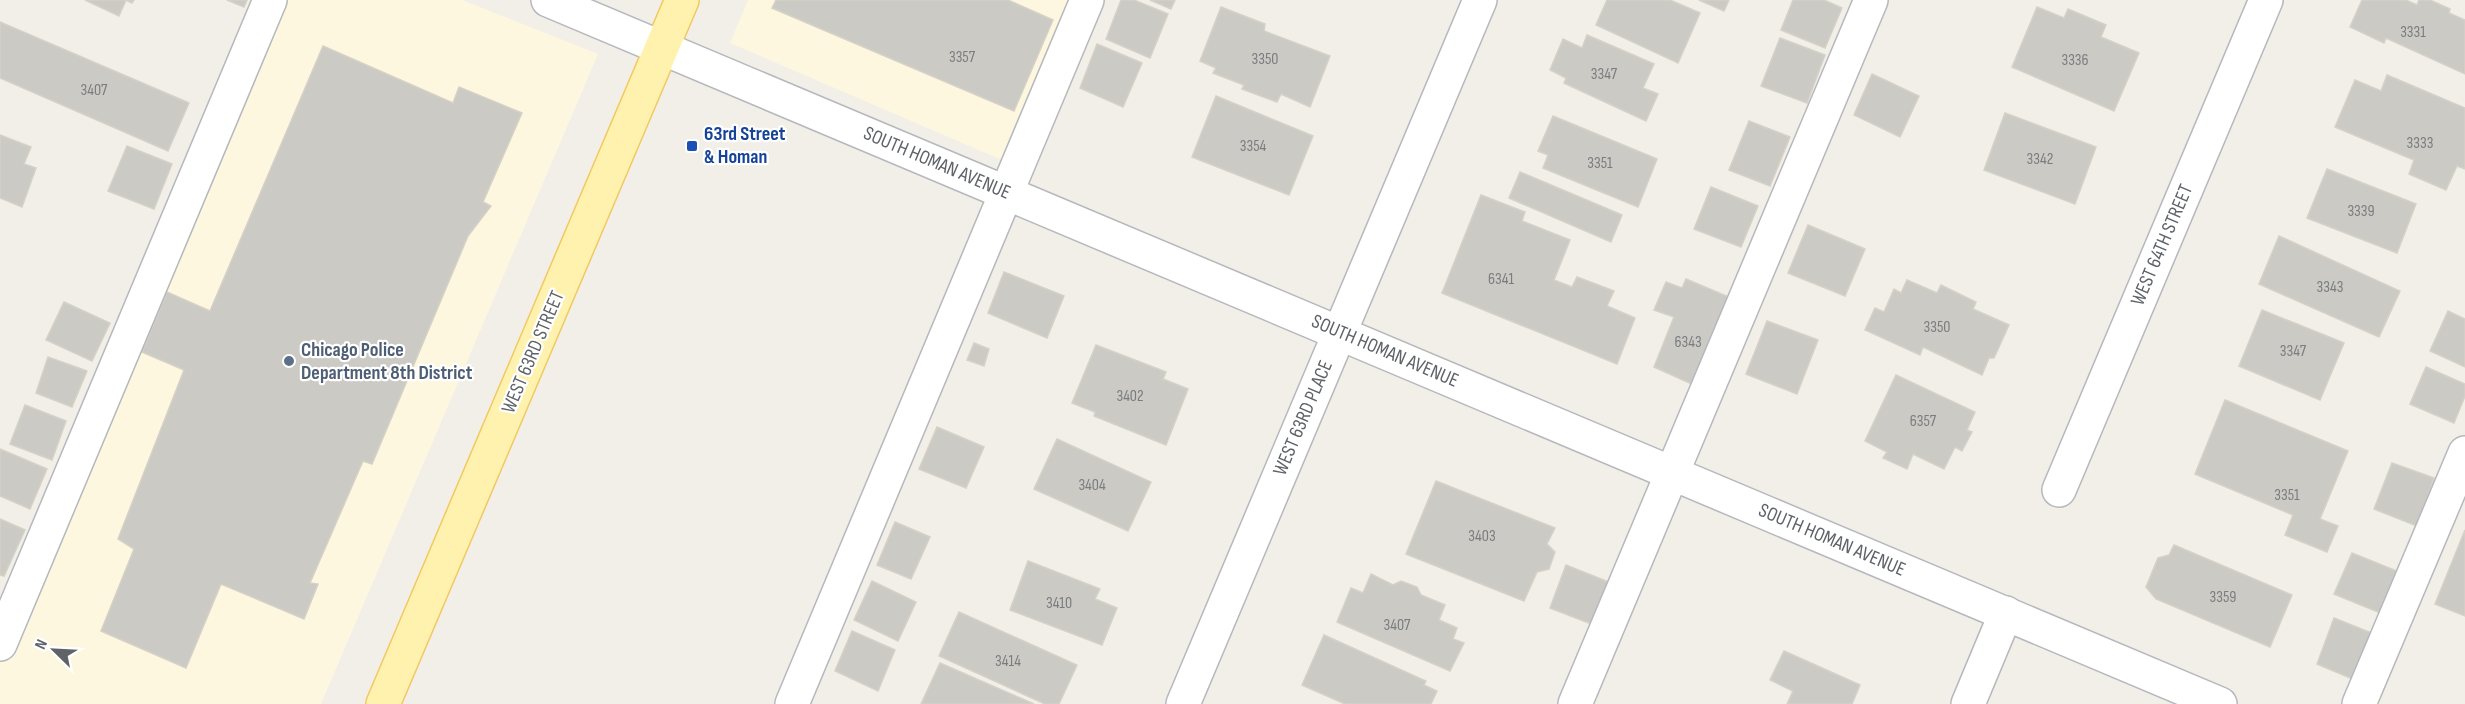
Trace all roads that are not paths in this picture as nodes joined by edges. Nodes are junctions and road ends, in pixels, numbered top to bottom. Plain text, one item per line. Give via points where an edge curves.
1 (270, 0) edge
2 (548, 0) edge
3 (682, 0) edge
4 (1087, 0) edge
5 (1480, 0) edge
6 (1871, 0) edge
7 (2266, 0) edge
8 (663, 48) junction
9 (1006, 192) junction
10 (1339, 331) junction
11 (2465, 453) edge
12 (1672, 472) junction
13 (2059, 490) dead end
14 (2006, 613) junction
15 (0, 644) edge
16 (383, 704) edge
17 (792, 704) edge
18 (1183, 704) edge
19 (1575, 704) edge
20 (1968, 704) edge
21 (2220, 704) edge
22 (2359, 704) edge

1 - 15 street
2 - 8 street, SOUTH HOMAN AVENUE
3 - 8 main road, WEST 63RD STREET
4 - 9 street
5 - 10 street, WEST 63RD PLACE
6 - 12 street
7 - 13 street, WEST 64TH STREET
8 - 9 street, SOUTH HOMAN AVENUE
8 - 16 main road, WEST 63RD STREET
9 - 10 street, SOUTH HOMAN AVENUE
9 - 17 street
10 - 12 street, SOUTH HOMAN AVENUE
10 - 18 street, WEST 63RD PLACE
11 - 22 street
12 - 14 street, SOUTH HOMAN AVENUE
12 - 19 street
14 - 20 street
14 - 21 street, SOUTH HOMAN AVENUE

